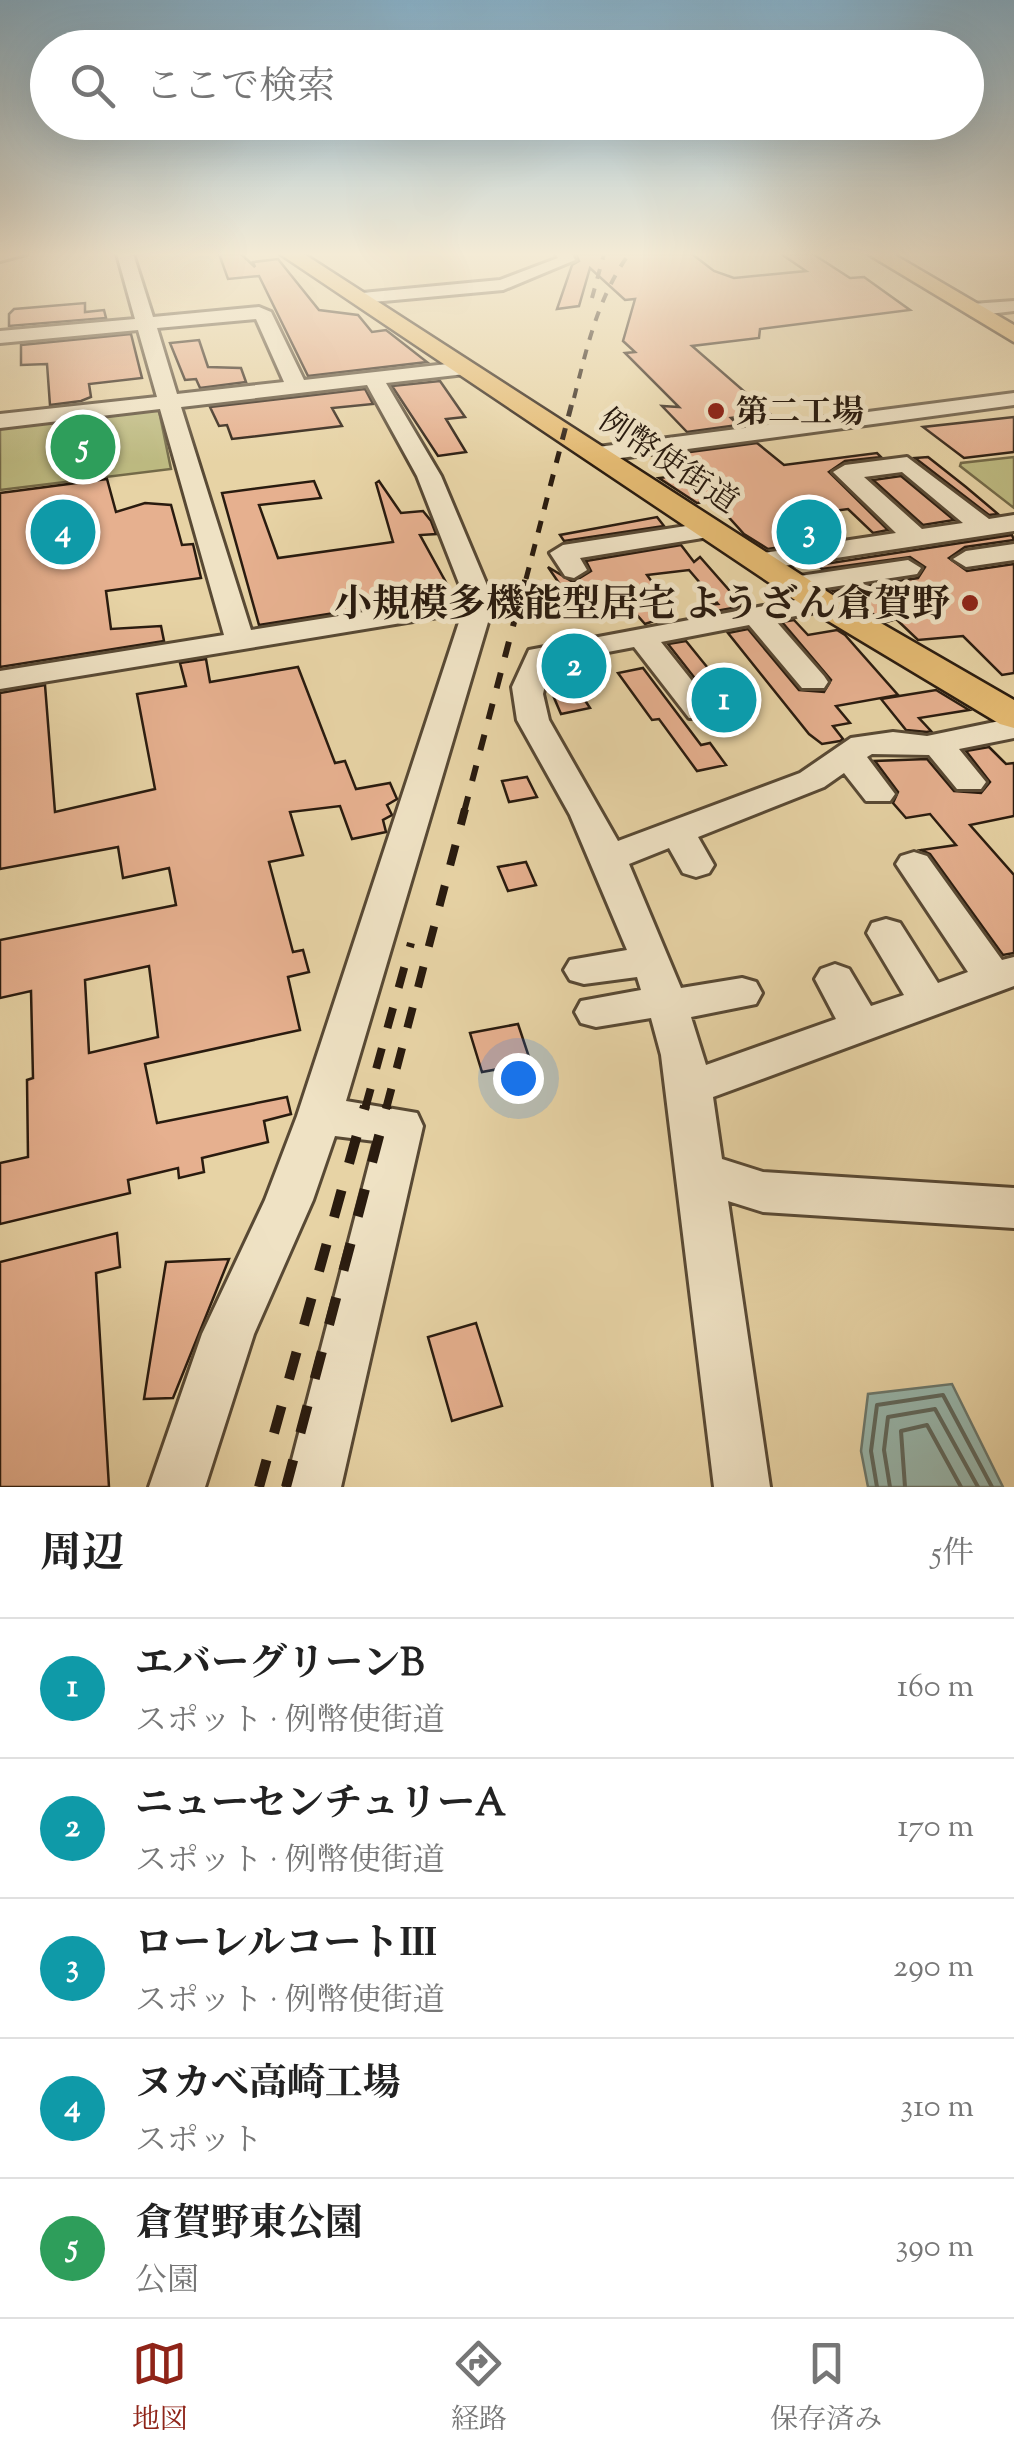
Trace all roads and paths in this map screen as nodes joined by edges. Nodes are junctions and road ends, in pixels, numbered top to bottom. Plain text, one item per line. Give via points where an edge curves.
1 (142, 323) edge
2 (146, 323) edge
3 (267, 323) edge
4 (399, 323) edge
5 (0, 337) edge
6 (465, 368) junction
7 (374, 380) junction
8 (297, 388) junction
9 (1014, 400) edge
10 (168, 403) junction
11 (0, 422) edge
12 (662, 446) junction
13 (598, 454) junction
14 (681, 471) dead end
15 (1014, 523) edge
16 (984, 528) junction
17 (712, 530) junction
18 (916, 538) junction
19 (1014, 552) edge
20 (966, 559) dead end
21 (758, 562) junction
22 (908, 568) dead end
23 (574, 570) dead end
24 (807, 594) junction
25 (480, 602) junction
26 (755, 616) junction
27 (621, 630) junction
28 (240, 641) junction
29 (0, 680) edge
30 (813, 682) dead end
31 (700, 711) dead end
32 (1014, 716) edge
33 (1014, 728) edge
34 (937, 744) junction
35 (848, 756) junction
36 (969, 782) dead end
37 (878, 794) dead end
38 (677, 832) junction
39 (606, 859) junction
40 (914, 864) dead end
41 (696, 865) dead end
42 (886, 933) dead end
43 (648, 960) junction
44 (584, 970) dead end
45 (1004, 974) edge
46 (835, 979) dead end
47 (742, 993) dead end
48 (666, 1004) junction
49 (931, 1004) junction
50 (596, 1012) dead end
51 (862, 1028) junction
52 (690, 1088) junction
53 (319, 1116) junction
54 (701, 1172) junction
55 (1014, 1208) edge
56 (176, 1487) edge
57 (313, 1487) edge
58 (742, 1487) edge

1 - 5 street
2 - 10 street
3 - 8 street
4 - 6 main road, 例幣使街道
6 - 7 street
6 - 13 main road, 例幣使街道
7 - 8 street
7 - 25 street via 430,476
8 - 10 street
9 - 12 street
10 - 11 street
10 - 28 street
12 - 13 street
12 - 14 street
13 - 17 main road, 例幣使街道
15 - 16 street
16 - 18 street
16 - 18 street via 908,464 846,472
17 - 21 main road, 例幣使街道
17 - 23 street via 642,551 563,553
18 - 21 street
19 - 20 street
21 - 24 main road, 例幣使街道
22 - 24 street
24 - 26 street
24 - 32 main road, 例幣使街道
25 - 28 street
25 - 53 street
26 - 27 street
26 - 30 street
27 - 31 street
27 - 39 street via 539,656 526,700
28 - 29 street
33 - 34 street
34 - 35 street via 863,745
34 - 36 street
35 - 37 street
35 - 38 street via 812,780
38 - 39 street
38 - 41 street
39 - 43 street
40 - 45 street
42 - 49 street
43 - 44 street
43 - 48 street
45 - 49 street
46 - 51 street
47 - 48 street
48 - 50 street
48 - 52 street
49 - 51 street
51 - 52 street
52 - 54 street
53 - 56 street via 228,1334
53 - 57 street via 401,1126
54 - 55 street via 763,1192
54 - 58 street

